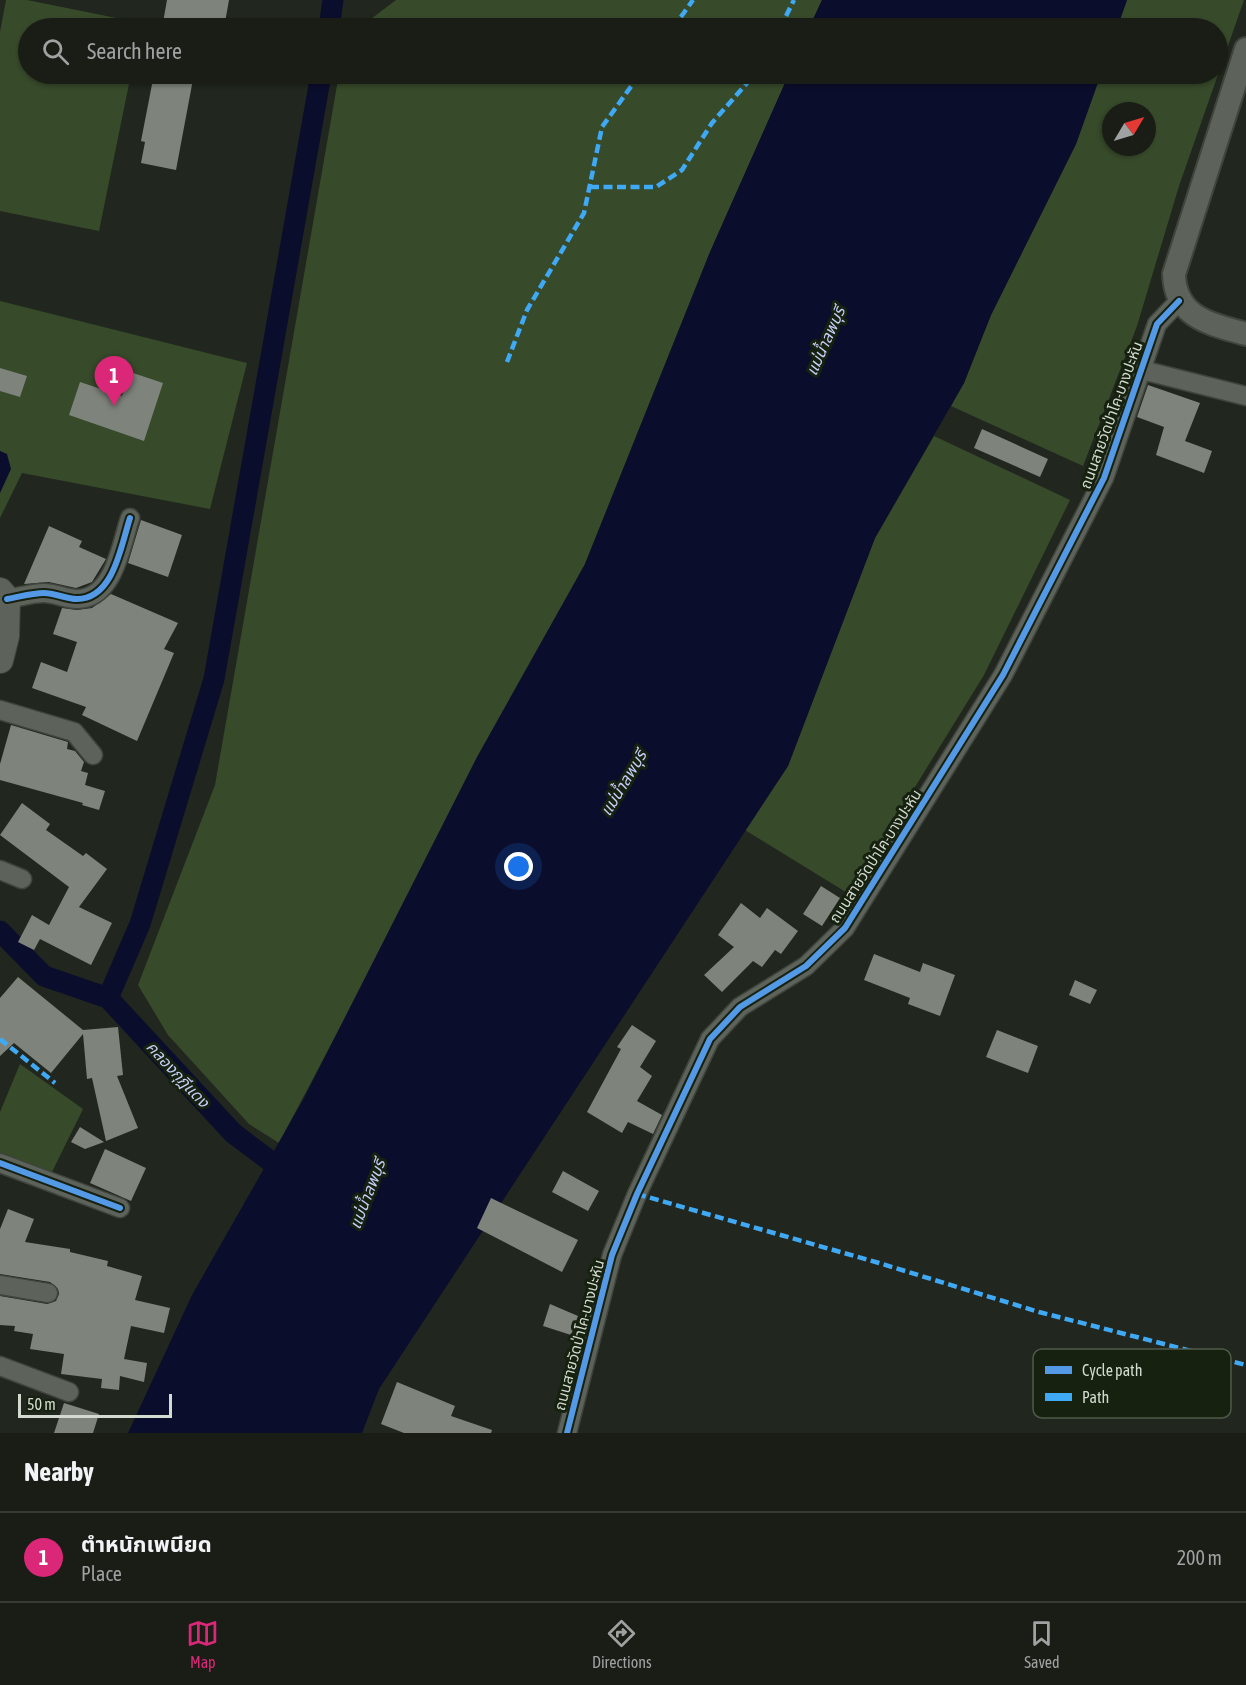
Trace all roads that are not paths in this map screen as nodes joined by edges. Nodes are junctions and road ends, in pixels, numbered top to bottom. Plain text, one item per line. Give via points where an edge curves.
1 (1246, 49) edge
2 (1179, 301) junction
3 (1246, 334) edge
4 (1142, 370) junction
5 (1246, 396) edge
6 (130, 518) dead end
7 (3, 595) edge
8 (0, 660) edge
9 (0, 710) edge
10 (93, 755) dead end
11 (0, 870) edge
12 (22, 879) dead end
13 (0, 1163) edge
14 (120, 1208) dead end
15 (0, 1285) edge
16 (48, 1293) dead end
17 (0, 1366) edge
18 (69, 1392) dead end
19 (567, 1433) edge

1 - 2 street via 1174,274
2 - 3 street via 1213,325
2 - 4 street, ถนนสายวัดป่าโค-บางปะหัน via 1157,324
4 - 5 street
4 - 19 street, ถนนสายวัดป่าโค-บางปะหัน via 1104,478 1003,675 845,928 806,966 740,1007 710,1039 612,1256
6 - 7 street via 111,575 101,590 90,597
7 - 8 main road via 6,636
9 - 10 street via 74,732
11 - 12 street
13 - 14 street
15 - 16 street
17 - 18 street

